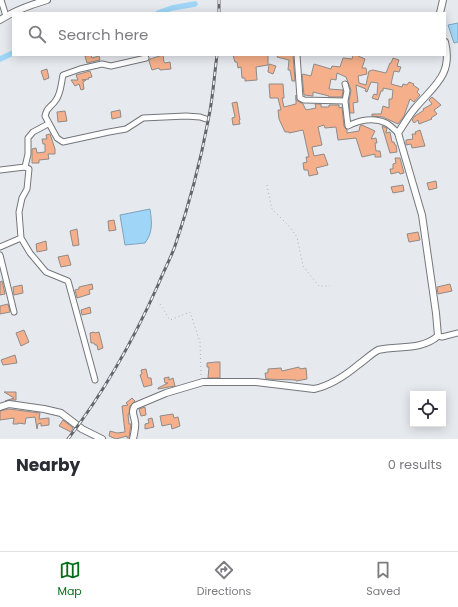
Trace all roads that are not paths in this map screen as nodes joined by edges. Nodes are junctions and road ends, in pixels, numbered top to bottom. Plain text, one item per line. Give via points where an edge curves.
1 (1, 0) edge
2 (47, 0) edge
3 (443, 0) edge
4 (14, 12) edge
5 (440, 12) edge
6 (12, 13) edge
7 (3, 18) edge
8 (446, 50) edge
9 (297, 56) edge
10 (146, 58) dead end
11 (345, 84) dead end
12 (346, 101) junction
13 (206, 119) dead end
14 (48, 124) junction
15 (398, 133) junction
16 (26, 167) junction
17 (0, 170) edge
18 (21, 238) junction
19 (0, 246) edge
20 (0, 255) edge
21 (14, 312) dead end
22 (458, 333) edge
23 (438, 336) junction
24 (95, 380) dead end
25 (0, 407) edge
26 (102, 439) edge
27 (133, 439) edge

1 - 7 street
2 - 4 street
3 - 5 street
6 - 7 street
8 - 15 street via 446,68 441,79
9 - 12 street via 300,98
10 - 14 street via 111,66 102,64 63,75 60,93 47,109 45,116
11 - 12 street
12 - 15 street via 348,126 359,120 378,121 386,123
13 - 14 street via 186,116 143,118 126,130 63,142 57,138
14 - 16 street via 28,138
15 - 23 street via 422,214
16 - 17 street
16 - 18 street via 30,169 27,189 19,212
18 - 19 street
18 - 24 street via 46,272 68,281
20 - 21 street
22 - 23 street
23 - 27 street via 422,345 378,350 352,370 321,388 256,382 201,382 166,393 135,406 132,412 135,425
25 - 26 street via 9,404 61,413 82,429

